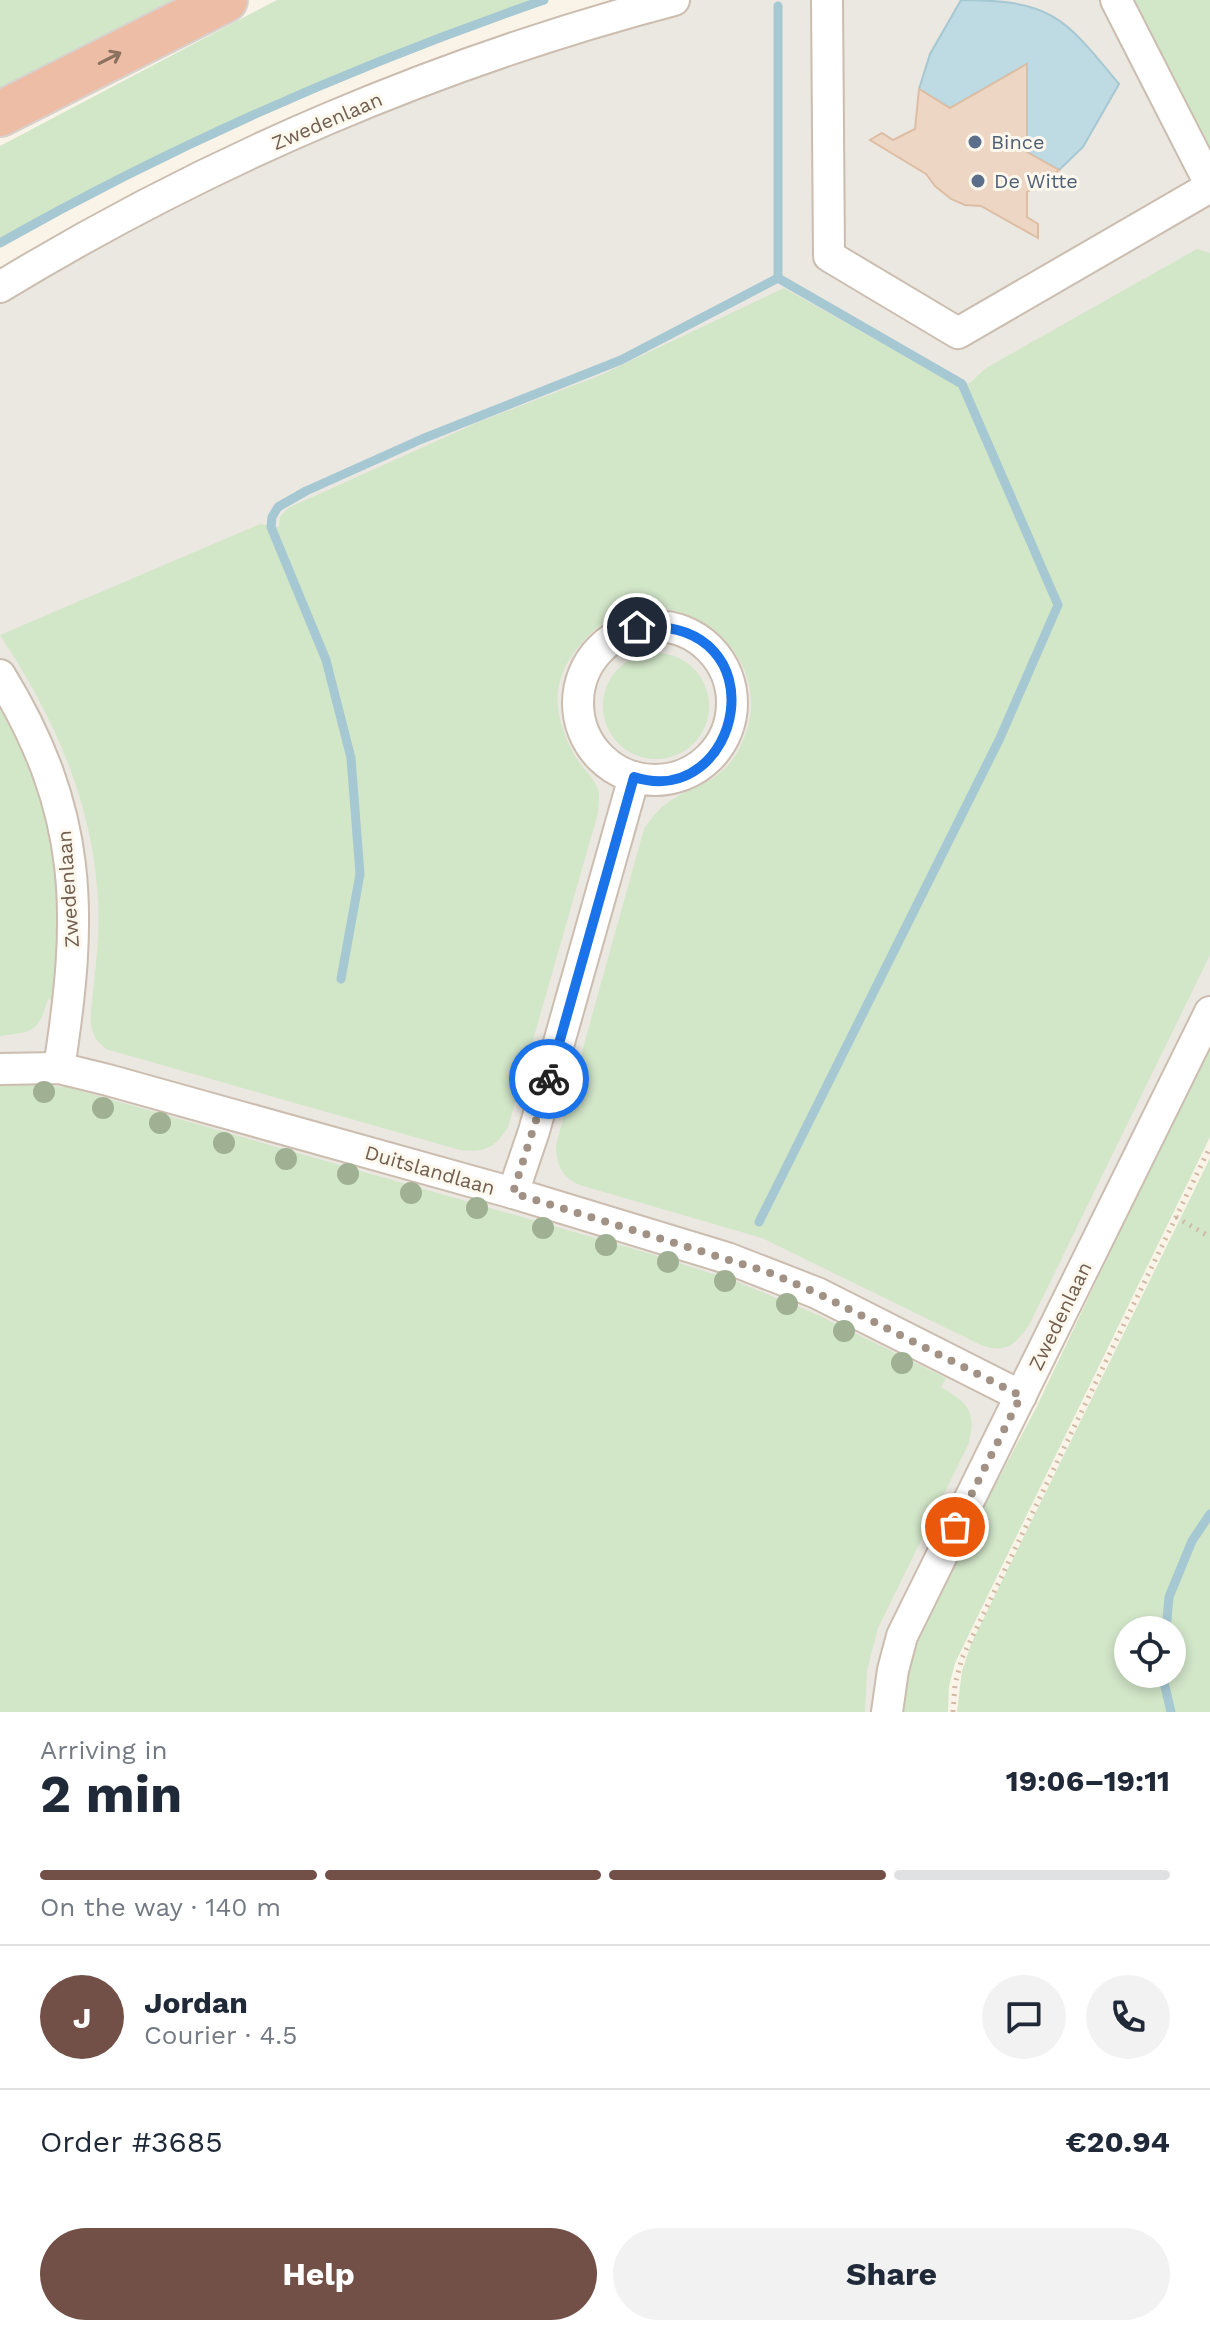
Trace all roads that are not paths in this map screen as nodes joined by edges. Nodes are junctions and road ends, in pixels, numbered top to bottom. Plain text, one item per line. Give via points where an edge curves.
1 (225, 0) edge
2 (674, 0) edge
3 (827, 0) edge
4 (1116, 0) edge
5 (0, 114) edge
6 (1210, 186) edge
7 (0, 287) edge
8 (0, 675) edge
9 (634, 777) junction
10 (1210, 1012) edge
11 (59, 1068) junction
12 (0, 1069) edge
13 (513, 1193) junction
14 (1021, 1396) junction
15 (887, 1712) edge

5 -> 1 highway
2 - 7 street, Zwedenlaan via 444,72 329,119 173,189
3 - 6 street via 829,256 958,333
4 - 6 street
8 - 11 street, Zwedenlaan via 48,769 69,850 73,968
9 - 9 street via 673,779 695,770 727,733 731,685 722,662 685,631 662,625 637,627 612,637 592,656 580,680 577,707 583,734 598,756
9 - 13 street
10 - 14 street, Zwedenlaan
11 - 12 street, Duitslandlaan
11 - 13 street, Duitslandlaan
13 - 14 street, Duitslandlaan via 768,1272
14 - 15 street, Zwedenlaan via 902,1636

